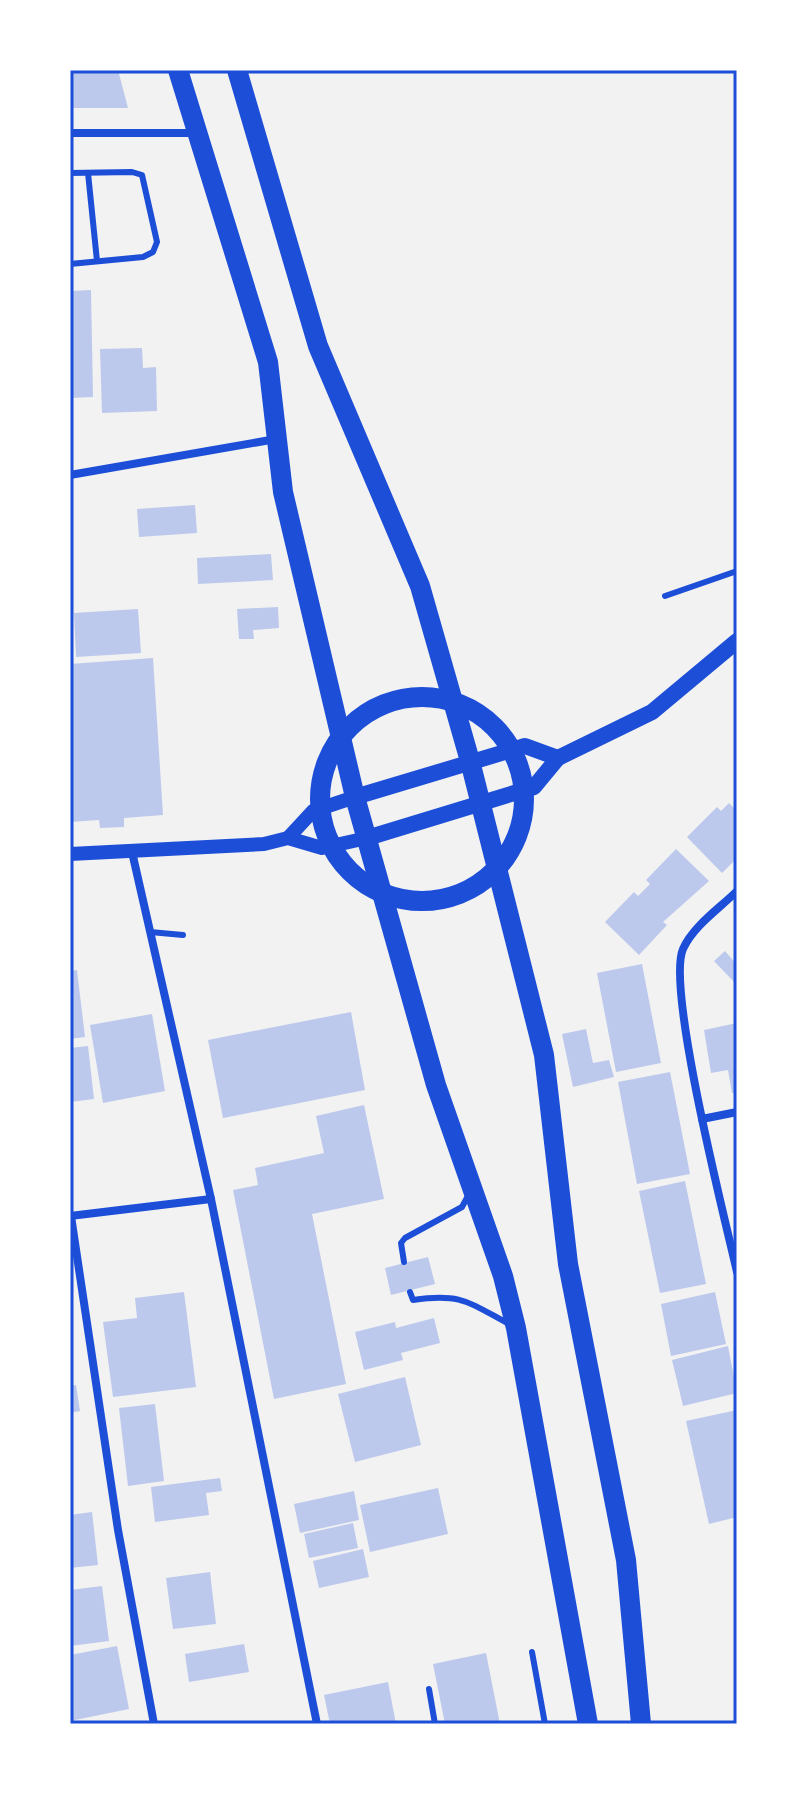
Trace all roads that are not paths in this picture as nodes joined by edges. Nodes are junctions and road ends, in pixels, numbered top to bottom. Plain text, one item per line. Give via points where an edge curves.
1 (178, 70) edge
2 (237, 70) edge
3 (70, 133) edge
4 (198, 133) junction
5 (70, 173) edge
6 (88, 173) junction
7 (97, 261) junction
8 (70, 264) edge
9 (277, 439) junction
10 (70, 475) edge
11 (737, 571) edge
12 (665, 596) dead end
13 (737, 641) edge
14 (453, 700) junction
15 (340, 736) junction
16 (511, 750) junction
17 (558, 758) junction
18 (470, 761) junction
19 (524, 790) junction
20 (355, 797) junction
21 (481, 803) junction
22 (320, 809) junction
23 (288, 838) junction
24 (367, 838) junction
25 (331, 846) junction
26 (132, 852) junction
27 (70, 854) edge
28 (497, 868) junction
29 (737, 891) edge
30 (382, 894) junction
31 (150, 932) junction
32 (183, 935) dead end
33 (737, 1112) edge
34 (702, 1119) junction
35 (471, 1190) junction
36 (211, 1199) junction
37 (70, 1216) edge
38 (404, 1262) dead end
39 (737, 1272) edge
40 (410, 1292) dead end
41 (516, 1328) junction
42 (532, 1652) dead end
43 (429, 1689) dead end
44 (154, 1724) edge
45 (317, 1724) edge
46 (435, 1724) edge
47 (545, 1724) edge
48 (588, 1724) edge
49 (641, 1724) edge

1 - 4 main road
2 - 14 main road via 318,346 420,586
3 - 4 street
4 - 9 main road via 268,362
5 - 6 lane
6 - 7 lane
6 - 7 lane via 142,175 157,242 143,257
7 - 8 lane
9 - 10 street
9 - 15 main road via 283,492
11 - 12 lane
13 - 17 main road via 652,712
14 - 15 main road via 410,697 388,703 372,709
14 - 16 main road via 485,719
14 - 18 main road
15 - 20 main road
15 - 22 main road via 325,768
16 - 17 main road via 525,746
16 - 18 main road
16 - 19 main road
17 - 19 main road via 534,787
18 - 20 main road
18 - 21 main road
19 - 21 main road
19 - 28 main road via 519,830
20 - 22 street
20 - 24 main road
21 - 24 main road
21 - 28 main road
22 - 23 street
22 - 25 main road
23 - 25 street
23 - 26 street
24 - 25 street
24 - 30 main road
25 - 30 main road via 355,878
26 - 27 street
26 - 31 street
28 - 30 main road via 469,891 440,900 408,901
28 - 49 main road via 544,1055 568,1264 626,1560
29 - 34 street via 682,950 679,979
30 - 35 main road
31 - 32 lane
31 - 36 street
33 - 34 street
34 - 39 street
35 - 38 lane via 462,1207 405,1238
35 - 41 main road
36 - 37 street
36 - 45 street
37 - 44 street
40 - 41 lane via 413,1300 460,1298
41 - 48 main road
42 - 47 lane
43 - 46 lane

